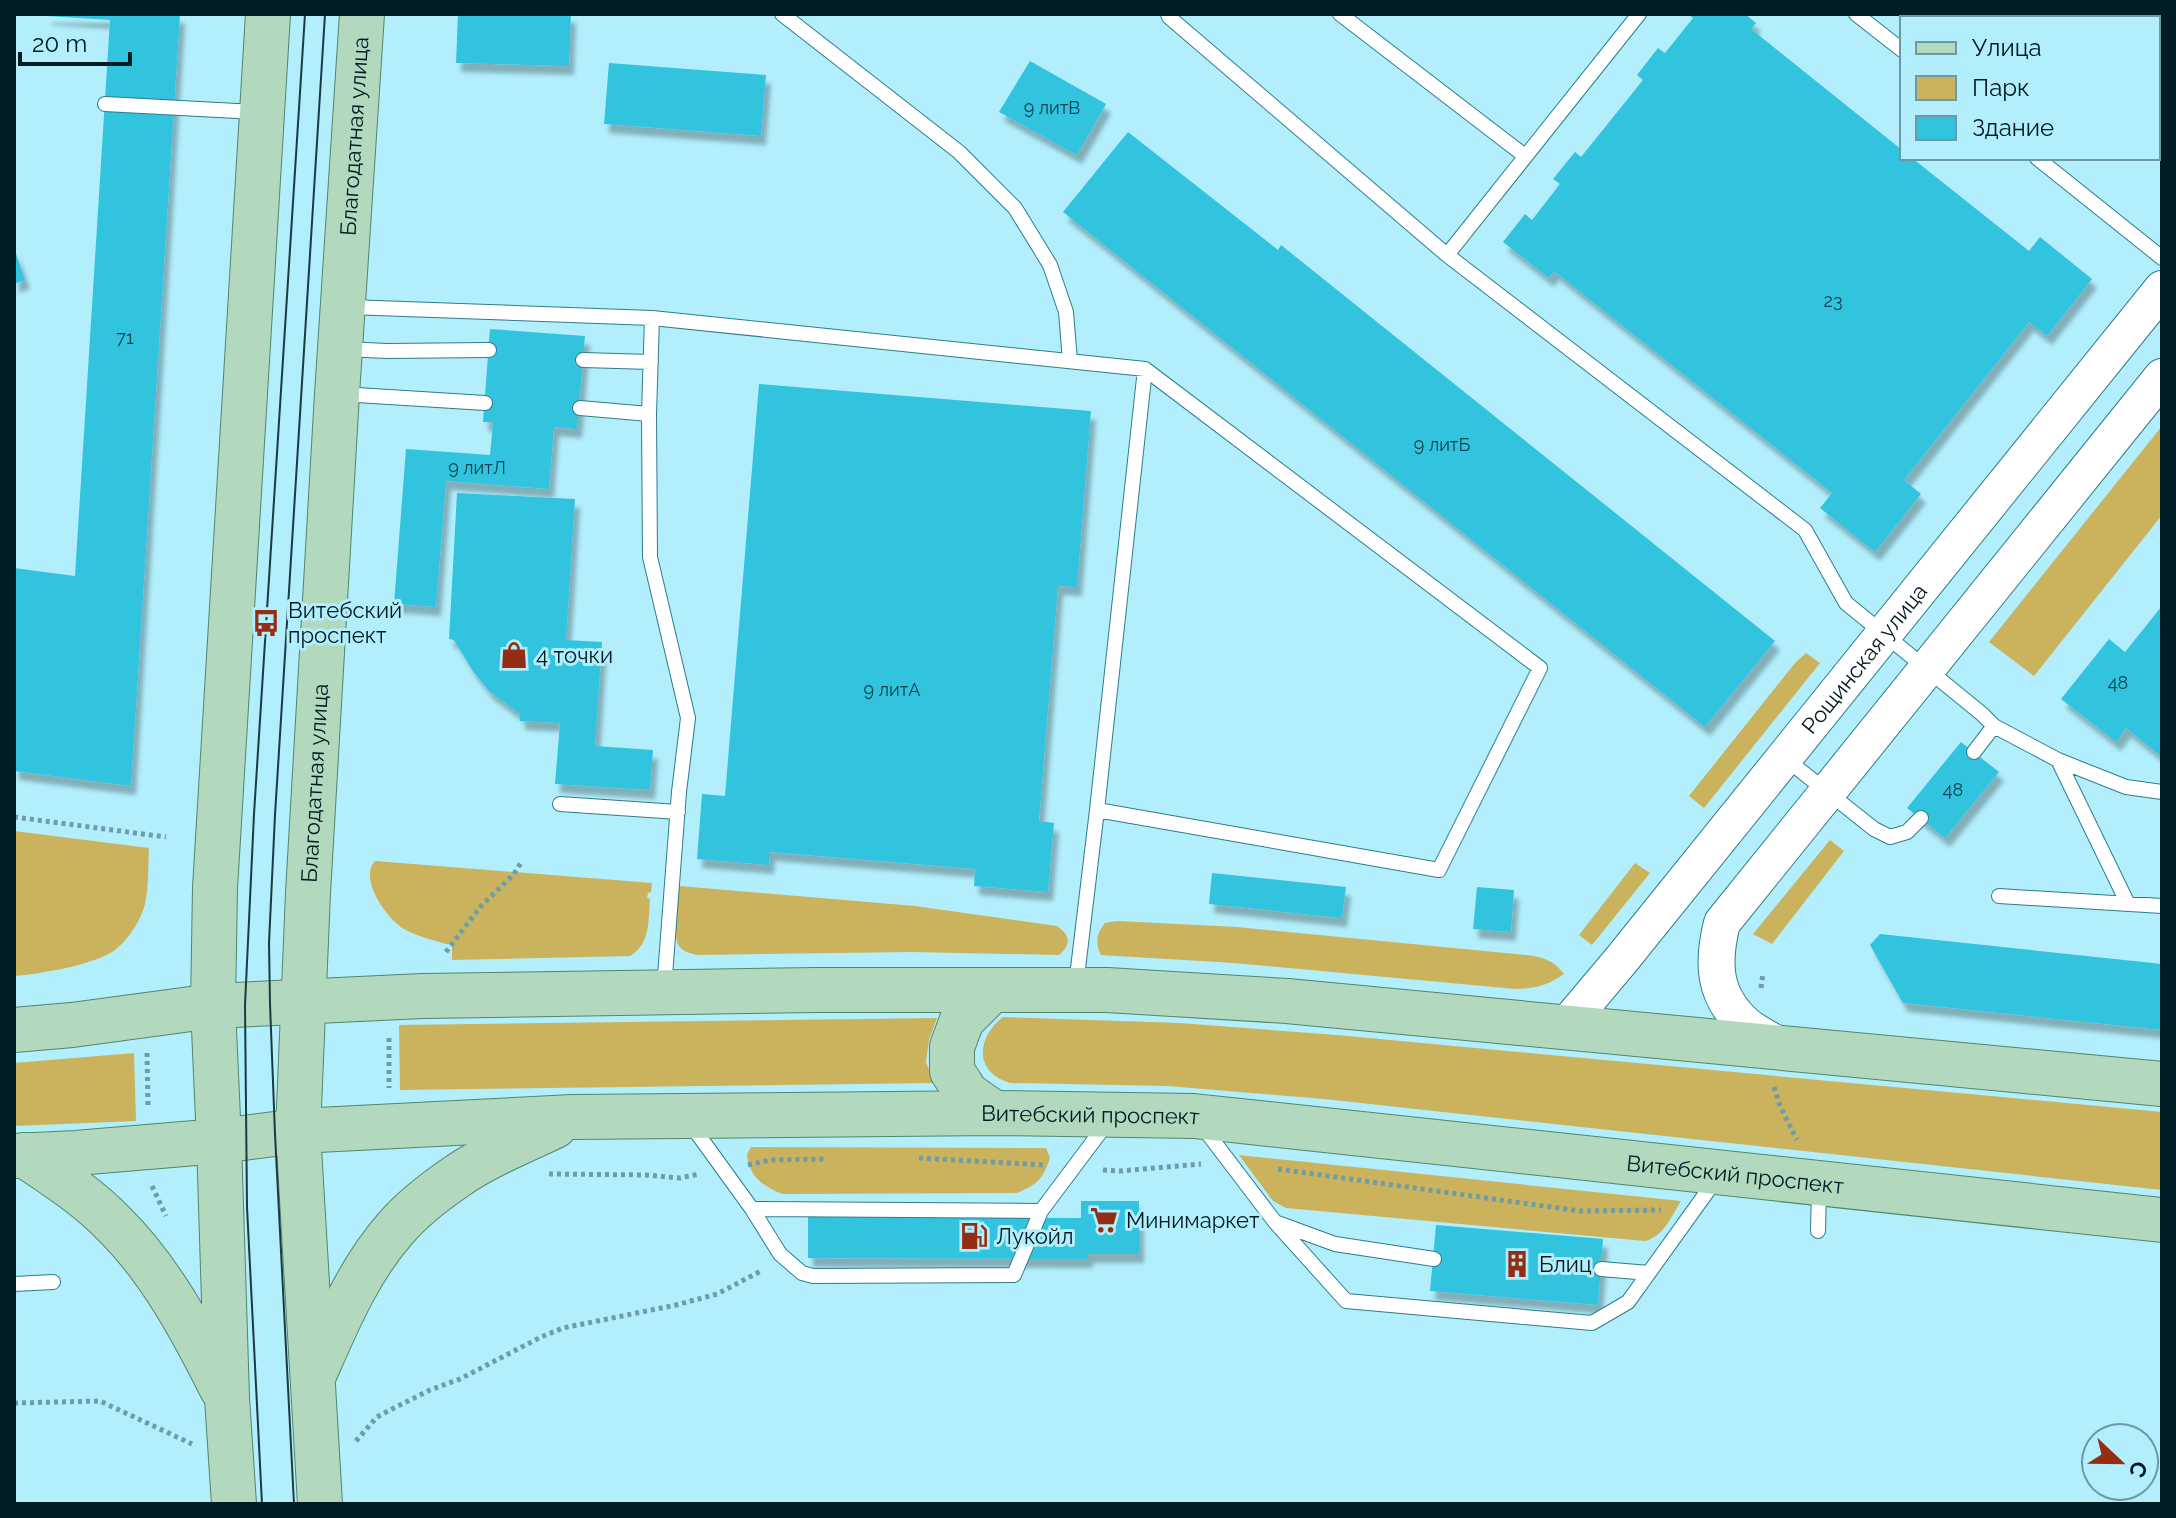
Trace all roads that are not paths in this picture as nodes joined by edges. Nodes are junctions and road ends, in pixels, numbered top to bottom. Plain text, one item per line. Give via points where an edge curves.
1 (268, 14) edge
2 (362, 14) edge
3 (782, 14) edge
4 (1168, 14) edge
5 (1340, 14) edge
6 (1639, 14) edge
7 (1856, 14) edge
8 (1900, 48) edge
9 (105, 104) dead end
10 (262, 112) junction
11 (1525, 156) junction
12 (2040, 160) edge
13 (1447, 255) junction
14 (2162, 258) edge
15 (2162, 289) edge
16 (652, 318) junction
17 (342, 328) junction
18 (489, 350) dead end
19 (583, 360) dead end
20 (1070, 361) junction
21 (651, 362) junction
22 (1145, 369) junction
23 (2162, 377) edge
24 (337, 394) junction
25 (485, 403) dead end
26 (580, 408) dead end
27 (649, 414) junction
28 (1883, 635) junction
29 (1926, 670) junction
30 (1994, 726) junction
31 (1974, 752) dead end
32 (1784, 757) junction
33 (2058, 760) junction
34 (1827, 792) junction
35 (2162, 792) edge
36 (560, 804) dead end
37 (1097, 810) junction
38 (678, 812) junction
39 (1921, 818) dead end
40 (1999, 896) dead end
41 (2128, 904) junction
42 (2162, 906) edge
43 (992, 990) junction
44 (1075, 990) junction
45 (664, 991) junction
46 (303, 1002) junction
47 (213, 1006) junction
48 (1564, 1028) junction
49 (14, 1030) edge
50 (1784, 1048) junction
51 (2162, 1084) edge
52 (994, 1113) junction
53 (1114, 1114) junction
54 (685, 1115) junction
55 (1194, 1116) junction
56 (573, 1117) junction
57 (298, 1131) junction
58 (219, 1141) junction
59 (19, 1156) edge
60 (1721, 1173) junction
61 (1820, 1184) junction
62 (752, 1209) junction
63 (1041, 1211) junction
64 (2162, 1220) edge
65 (1275, 1222) junction
66 (1818, 1231) dead end
67 (1434, 1259) dead end
68 (1601, 1269) dead end
69 (1649, 1273) junction
70 (53, 1282) dead end
71 (14, 1284) edge
72 (312, 1381) junction
73 (227, 1398) junction
74 (234, 1504) edge
75 (320, 1504) edge

1 - 10 main road
2 - 17 main road, Благодатная улица
3 - 20 lane via 959,152 1015,208 1050,265 1066,312
4 - 13 lane
5 - 11 lane
6 - 11 lane
7 - 8 lane
9 - 10 lane
10 - 47 main road via 217,848
11 - 13 lane
12 - 14 lane
13 - 28 lane via 1805,530 1846,603
15 - 28 street, Рощинская улица
16 - 17 lane
16 - 20 lane
16 - 21 lane
17 - 18 lane via 387,351
17 - 24 main road, Благодатная улица
19 - 21 lane
20 - 22 lane
21 - 27 lane
22 - 37 lane
22 - 37 lane via 1540,668 1439,870
23 - 29 street
24 - 25 lane
24 - 46 main road, Благодатная улица
26 - 27 lane
27 - 38 lane via 650,557 688,718
28 - 29 lane
28 - 32 street, Рощинская улица
29 - 30 lane
29 - 34 street
30 - 31 lane
30 - 33 lane
32 - 34 lane
32 - 48 street, Рощинская улица
33 - 35 lane via 2126,787
33 - 41 lane
34 - 39 lane via 1890,837 1907,832
34 - 50 street via 1722,923 1716,947 1726,1003 1747,1026
36 - 38 lane
37 - 44 lane
38 - 45 lane
40 - 41 lane
41 - 42 lane
43 - 44 main road
43 - 45 main road
43 - 52 main road via 962,1020 952,1047 952,1071 967,1094
44 - 48 main road via 1287,1001
45 - 46 main road
46 - 47 main road
46 - 57 main road, Благодатная улица
47 - 49 main road
47 - 58 main road
48 - 50 main road
50 - 51 main road
52 - 53 main road, Витебский проспект
52 - 54 main road, Витебский проспект
53 - 55 main road, Витебский проспект
53 - 63 lane
54 - 56 main road, Витебский проспект
54 - 62 lane
55 - 60 main road, Витебский проспект
55 - 65 lane
56 - 57 main road, Витебский проспект
56 - 72 main road via 457,1176 395,1228 350,1299
57 - 58 main road, Витебский проспект
57 - 72 main road, Благодатная улица
58 - 59 main road, Витебский проспект
58 - 73 main road
59 - 73 main road via 77,1191 130,1241 176,1305
60 - 61 main road, Витебский проспект
60 - 69 lane
61 - 64 main road, Витебский проспект
61 - 66 lane
62 - 63 lane
62 - 63 lane via 780,1254 813,1276 1014,1275
65 - 67 lane via 1335,1244
65 - 69 lane via 1346,1301 1592,1323 1628,1302
68 - 69 lane
70 - 71 lane
72 - 75 main road, Благодатная улица
73 - 74 main road

